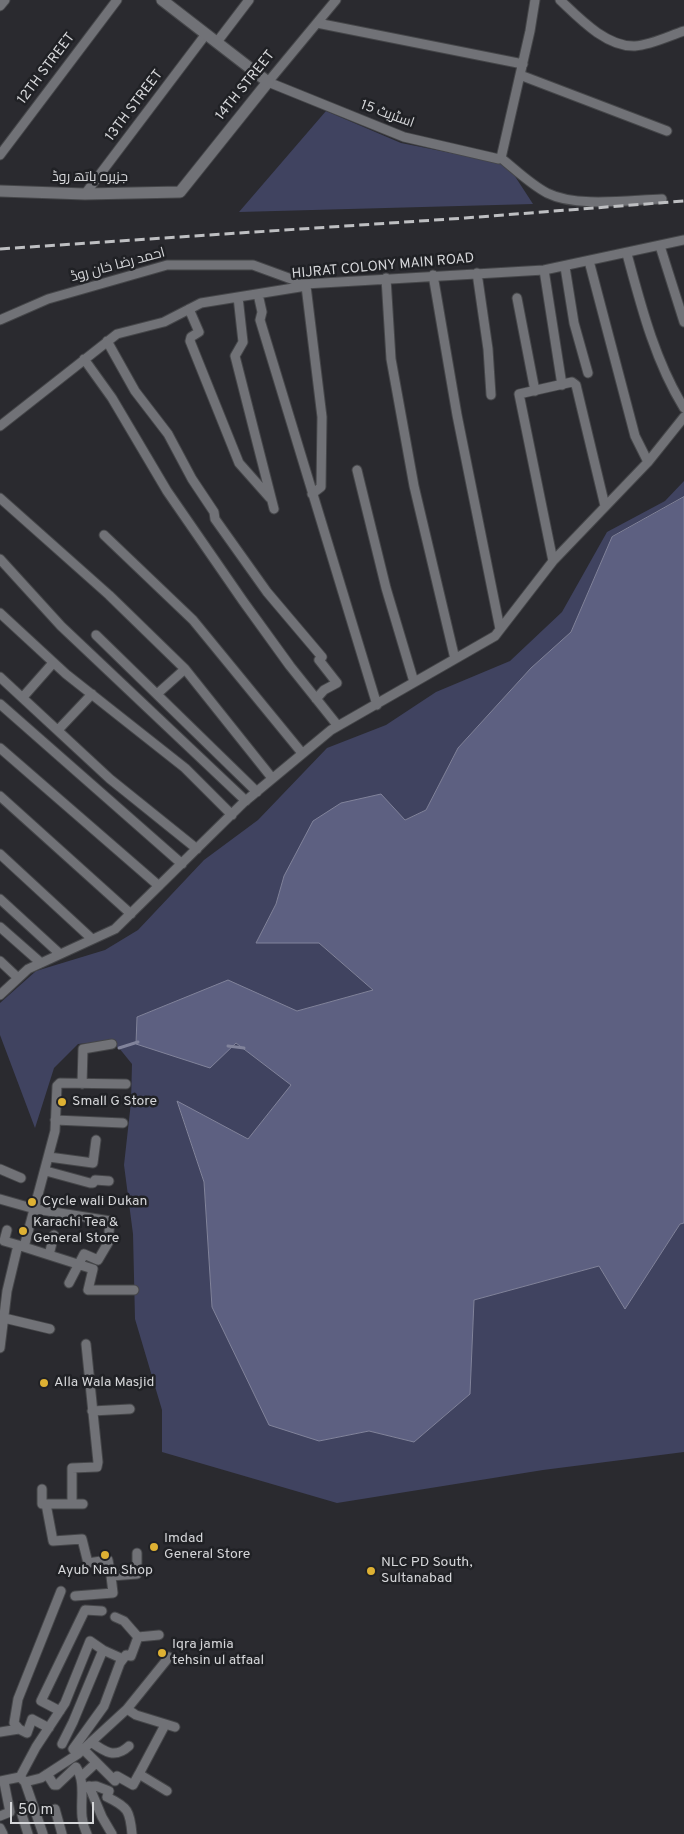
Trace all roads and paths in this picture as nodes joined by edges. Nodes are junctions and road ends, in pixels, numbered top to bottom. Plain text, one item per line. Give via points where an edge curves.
1 (5, 0) edge
2 (117, 0) edge
3 (249, 0) edge
4 (336, 0) edge
5 (535, 0) edge
6 (560, 0) edge
7 (170, 2) edge
8 (0, 6) edge
9 (316, 24) junction
10 (684, 31) edge
11 (206, 34) junction
12 (217, 42) junction
13 (523, 64) junction
14 (520, 75) junction
15 (268, 82) junction
16 (667, 131) dead end
17 (0, 155) edge
18 (501, 158) junction
19 (0, 191) edge
20 (180, 192) joint
21 (85, 194) junction
22 (662, 199) dead end
23 (684, 240) edge
24 (660, 246) junction
25 (627, 254) junction
26 (589, 261) junction
27 (565, 267) junction
28 (544, 270) junction
29 (477, 273) junction
30 (433, 275) junction
31 (386, 278) junction
32 (306, 285) junction
33 (258, 294) junction
34 (238, 297) junction
35 (517, 298) dead end
36 (190, 309) junction
37 (0, 320) edge
38 (684, 322) edge
39 (108, 341) junction
40 (84, 359) junction
41 (588, 373) dead end
42 (562, 385) junction
43 (535, 390) junction
44 (490, 395) dead end
45 (684, 408) edge
46 (684, 417) edge
47 (0, 426) edge
48 (648, 462) junction
49 (357, 470) dead end
50 (312, 494) junction
51 (0, 498) edge
52 (605, 506) junction
53 (104, 534) dead end
54 (0, 559) edge
55 (553, 561) junction
56 (0, 613) edge
57 (500, 629) junction
58 (96, 635) dead end
59 (455, 659) junction
60 (53, 663) junction
61 (185, 669) junction
62 (0, 677) edge
63 (414, 682) junction
64 (92, 694) junction
65 (157, 694) junction
66 (23, 697) junction
67 (316, 699) junction
68 (0, 704) edge
69 (377, 704) junction
70 (338, 726) junction
71 (58, 730) junction
72 (0, 748) edge
73 (302, 753) junction
74 (272, 778) junction
75 (256, 792) junction
76 (0, 796) edge
77 (246, 801) junction
78 (232, 815) junction
79 (197, 849) junction
80 (0, 854) edge
81 (182, 864) junction
82 (159, 886) junction
83 (0, 899) edge
84 (131, 914) junction
85 (0, 927) edge
86 (92, 939) junction
87 (60, 954) junction
88 (0, 961) edge
89 (41, 963) junction
90 (18, 978) junction
91 (0, 995) edge
92 (112, 1044) dead end
93 (82, 1084) junction
94 (126, 1084) dead end
95 (55, 1120) junction
96 (123, 1123) dead end
97 (96, 1140) dead end
98 (49, 1157) junction
99 (0, 1169) edge
100 (46, 1171) junction
101 (21, 1178) dead end
102 (109, 1181) dead end
103 (0, 1199) edge
104 (35, 1209) junction
105 (7, 1230) dead end
106 (54, 1235) dead end
107 (21, 1246) junction
108 (49, 1255) junction
109 (79, 1265) junction
110 (69, 1283) dead end
111 (134, 1290) dead end
112 (4, 1318) junction
113 (50, 1329) dead end
114 (86, 1344) dead end
115 (0, 1348) edge
116 (130, 1409) dead end
117 (92, 1411) junction
118 (42, 1489) dead end
119 (46, 1504) junction
120 (72, 1504) junction
121 (83, 1504) dead end
122 (137, 1553) dead end
123 (111, 1576) junction
124 (61, 1591) dead end
125 (76, 1596) dead end
126 (102, 1611) dead end
127 (116, 1618) dead end
128 (159, 1635) dead end
129 (138, 1637) junction
130 (103, 1650) junction
131 (169, 1657) dead end
132 (123, 1659) junction
133 (127, 1709) junction
134 (60, 1711) junction
135 (164, 1725) junction
136 (175, 1727) dead end
137 (49, 1728) junction
138 (19, 1729) junction
139 (0, 1732) edge
140 (91, 1742) junction
141 (62, 1744) dead end
142 (129, 1746) dead end
143 (81, 1752) junction
144 (96, 1763) junction
145 (47, 1774) junction
146 (139, 1774) junction
147 (82, 1776) junction
148 (23, 1779) junction
149 (2, 1781) edge
150 (85, 1787) junction
151 (166, 1791) dead end
152 (55, 1809) dead end
153 (22, 1815) dead end
154 (0, 1816) edge
155 (0, 1828) edge
156 (3, 1834) edge
157 (28, 1834) edge
158 (43, 1834) edge
159 (62, 1834) edge
160 (87, 1834) edge
161 (112, 1834) edge
162 (132, 1834) edge

1 - 8 street
2 - 17 street, 12TH STREET
3 - 12 street
4 - 9 street, 14TH STREET
5 - 13 street
6 - 10 street via 602,35 626,44 636,46
7 - 11 street
9 - 13 street
9 - 15 street, 14TH STREET
11 - 12 street
11 - 21 street, 13TH STREET
12 - 15 street
13 - 14 street
14 - 16 street
14 - 18 street
15 - 18 street, اسٹریٹ 15 via 404,137
15 - 20 street, 14TH STREET
18 - 22 street via 541,189 558,197 610,201
19 - 21 street, جزیرہ باتھ روڈ
20 - 21 street, جزیرہ باتھ روڈ
23 - 24 street, HIJRAT COLONY MAIN ROAD
24 - 25 street, HIJRAT COLONY MAIN ROAD
24 - 38 street
25 - 26 street, HIJRAT COLONY MAIN ROAD
25 - 45 street via 645,319 672,389
26 - 27 street, HIJRAT COLONY MAIN ROAD
26 - 48 street via 636,436
27 - 28 street, HIJRAT COLONY MAIN ROAD
27 - 41 street via 574,323
28 - 29 street, HIJRAT COLONY MAIN ROAD
28 - 42 street
29 - 30 street, HIJRAT COLONY MAIN ROAD
29 - 44 street via 488,349
30 - 31 street, HIJRAT COLONY MAIN ROAD
30 - 57 street
31 - 32 street, HIJRAT COLONY MAIN ROAD
31 - 59 street via 391,359 414,486
32 - 33 street, HIJRAT COLONY MAIN ROAD
32 - 37 street, احمد رضا خان روڈ via 253,265 167,265 48,299
32 - 50 street via 322,417 321,487
33 - 34 street, HIJRAT COLONY MAIN ROAD
33 - 50 street via 262,312 260,320
34 - 36 street, HIJRAT COLONY MAIN ROAD via 201,303
34 - 36 street via 244,342 234,356 273,505 239,463 190,341 199,332
35 - 43 street
36 - 39 street, HIJRAT COLONY MAIN ROAD via 164,322 117,334
39 - 40 street, HIJRAT COLONY MAIN ROAD
39 - 67 street via 135,391 168,434 214,512 215,519 267,592 322,657 319,660 337,683
40 - 47 street, HIJRAT COLONY MAIN ROAD
40 - 67 street via 243,601
42 - 43 street
42 - 52 street via 572,382 576,385
43 - 55 street via 518,396
46 - 48 street
48 - 52 street
49 - 63 street via 386,588
50 - 69 street
51 - 61 street via 109,595
52 - 55 street
53 - 73 street via 193,620
54 - 77 street via 61,626
55 - 57 street
56 - 60 street
57 - 59 street via 495,636
58 - 65 street
59 - 63 street
60 - 64 street
60 - 66 street
61 - 65 street
61 - 74 street
62 - 66 street
63 - 69 street
64 - 71 street
64 - 78 street via 185,768
65 - 75 street
66 - 71 street
67 - 70 street
68 - 81 street
69 - 70 street
70 - 73 street
71 - 79 street via 110,779
72 - 82 street
73 - 74 street
74 - 75 street
75 - 77 street
76 - 84 street
77 - 78 street
78 - 79 street
79 - 81 street
80 - 86 street
81 - 82 street
82 - 84 street
83 - 87 street
84 - 86 street via 115,929
85 - 89 street
86 - 87 street
87 - 89 street
88 - 90 street
89 - 90 street
90 - 91 street
92 - 93 street via 83,1050
93 - 94 street
93 - 95 street via 60,1082
95 - 96 street
95 - 98 street
97 - 98 street via 93,1163
98 - 100 street
99 - 101 street
100 - 102 street via 90,1183
100 - 104 street
103 - 104 street
104 - 107 street
104 - 109 street via 110,1221 108,1243 98,1260 84,1254
105 - 107 street via 4,1241
106 - 108 street
107 - 108 street
107 - 112 street
108 - 109 street
109 - 110 street
109 - 111 street via 93,1269 88,1290
112 - 113 street
112 - 115 street
114 - 117 street
116 - 117 street
117 - 120 street via 97,1467 72,1468
118 - 119 street via 42,1504
119 - 120 street
119 - 123 street via 53,1541 82,1538 88,1562 108,1560
120 - 121 street
122 - 123 street via 137,1574
123 - 125 street via 113,1593
124 - 138 street via 18,1699 14,1723
126 - 134 street via 85,1610 41,1701
127 - 129 street via 124,1621
128 - 129 street
129 - 132 street via 131,1656 126,1655
130 - 132 street
130 - 134 street via 90,1641
130 - 141 street
131 - 133 street
132 - 143 street via 104,1706 73,1749
133 - 135 street
133 - 140 street
134 - 137 street
135 - 136 street
135 - 146 street
137 - 138 street via 32,1719 27,1733
137 - 148 street via 36,1747
138 - 139 street
140 - 142 street via 108,1753 117,1754
140 - 143 street
143 - 144 street
143 - 145 street
144 - 146 street via 115,1781 117,1776 133,1785
144 - 147 street
145 - 147 street via 54,1785 76,1767
145 - 148 street
146 - 151 street
147 - 150 street
148 - 149 street
148 - 158 street
149 - 154 street via 10,1812
150 - 160 street via 81,1822
150 - 161 street
150 - 162 street via 109,1791 107,1797 127,1808
152 - 159 street
153 - 157 street
155 - 156 street

